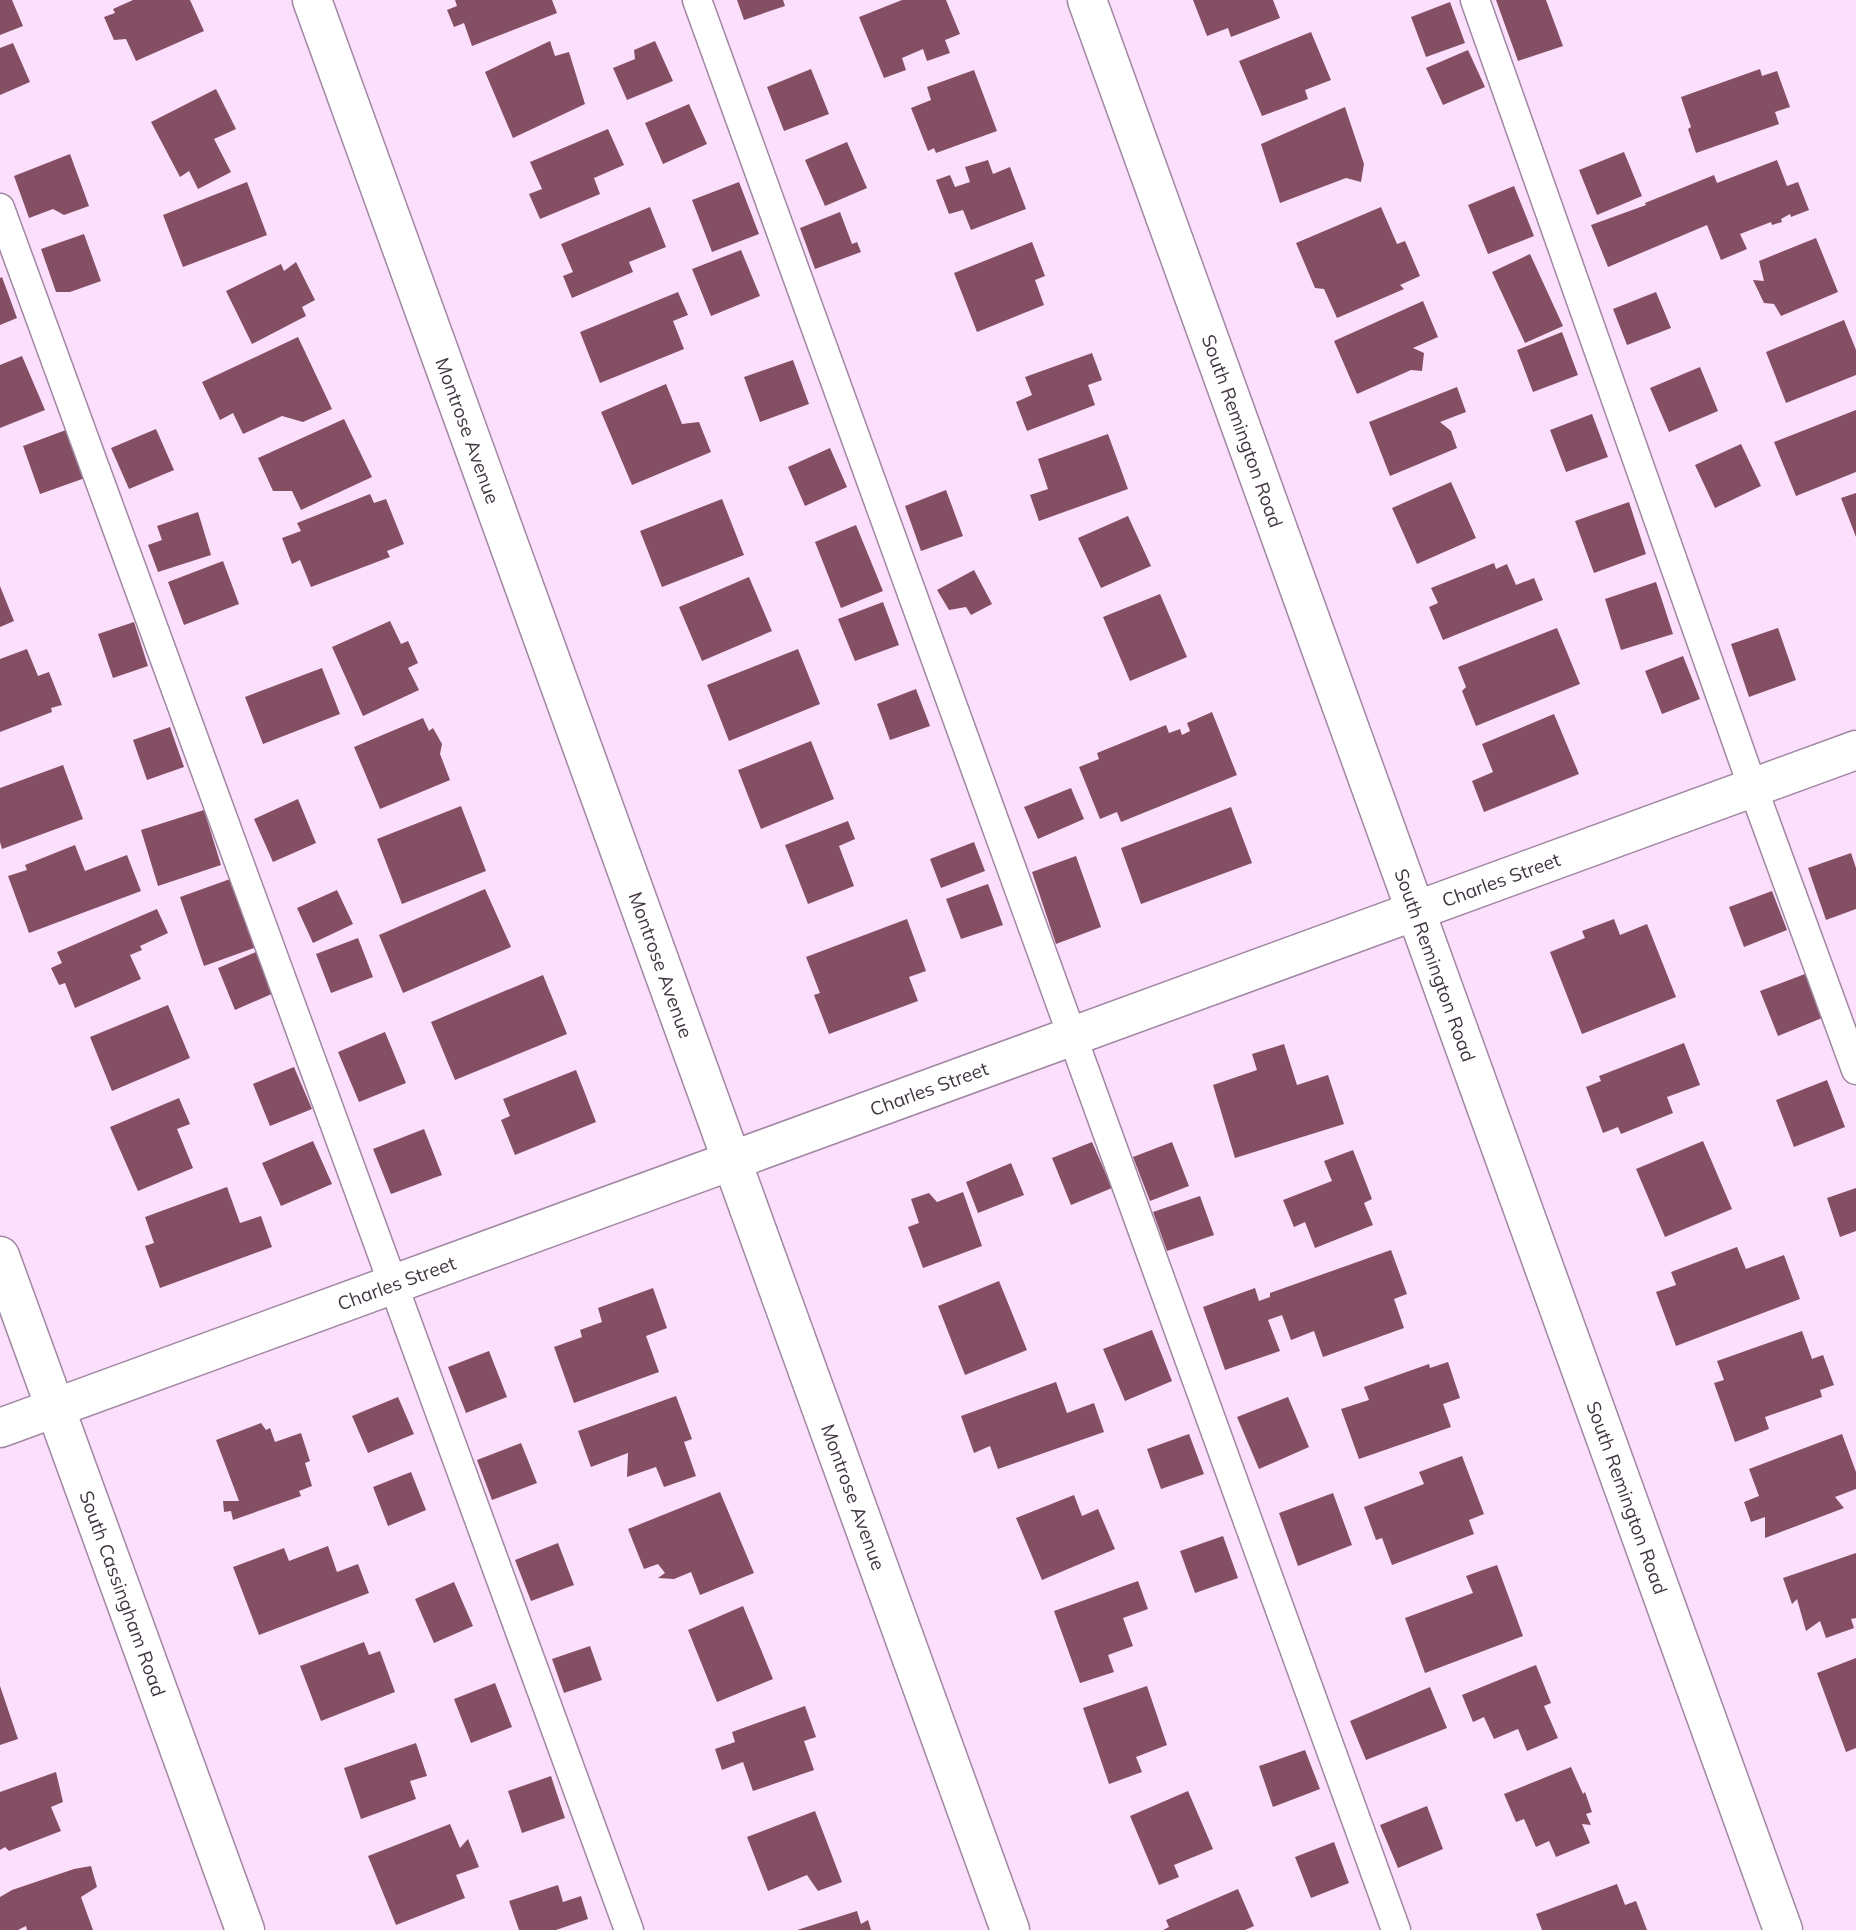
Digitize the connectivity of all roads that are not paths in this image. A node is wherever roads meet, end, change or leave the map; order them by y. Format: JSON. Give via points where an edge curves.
{"nodes":[{"id":1,"x":312,"y":0,"type":"edge"},
{"id":2,"x":697,"y":0,"type":"edge"},
{"id":3,"x":1087,"y":0,"type":"edge"},
{"id":4,"x":1475,"y":0,"type":"edge"},
{"id":5,"x":0,"y":208,"type":"edge"},
{"id":6,"x":1856,"y":750,"type":"edge"},
{"id":7,"x":1753,"y":788,"type":"junction"},
{"id":8,"x":1416,"y":911,"type":"junction"},
{"id":9,"x":1072,"y":1036,"type":"junction"},
{"id":10,"x":1856,"y":1070,"type":"edge"},
{"id":11,"x":732,"y":1160,"type":"junction"},
{"id":12,"x":0,"y":1256,"type":"edge"},
{"id":13,"x":393,"y":1284,"type":"junction"},
{"id":14,"x":56,"y":1407,"type":"junction"},
{"id":15,"x":0,"y":1428,"type":"edge"},
{"id":16,"x":245,"y":1930,"type":"edge"},
{"id":17,"x":629,"y":1930,"type":"edge"},
{"id":18,"x":1010,"y":1930,"type":"edge"},
{"id":19,"x":1396,"y":1930,"type":"edge"},
{"id":20,"x":1783,"y":1930,"type":"edge"}],
"edges":[{"from":1,"to":11,"type":"street","name":"Montrose Avenue"},
{"from":2,"to":9,"type":"lane"},
{"from":3,"to":8,"type":"street","name":"South Remington Road"},
{"from":4,"to":7,"type":"lane"},
{"from":5,"to":13,"type":"lane"},
{"from":6,"to":7,"type":"street","name":"Charles Street"},
{"from":7,"to":8,"type":"street","name":"Charles Street"},
{"from":7,"to":10,"type":"lane"},
{"from":8,"to":9,"type":"street","name":"Charles Street"},
{"from":8,"to":20,"type":"street","name":"South Remington Road"},
{"from":9,"to":11,"type":"street","name":"Charles Street"},
{"from":9,"to":19,"type":"lane"},
{"from":11,"to":13,"type":"street","name":"Charles Street"},
{"from":11,"to":18,"type":"street","name":"Montrose Avenue"},
{"from":12,"to":14,"type":"street","name":"South Cassingham Road"},
{"from":13,"to":14,"type":"street","name":"Charles Street"},
{"from":13,"to":17,"type":"lane"},
{"from":14,"to":15,"type":"street","name":"Charles Street"},
{"from":14,"to":16,"type":"street","name":"South Cassingham Road"}]}
